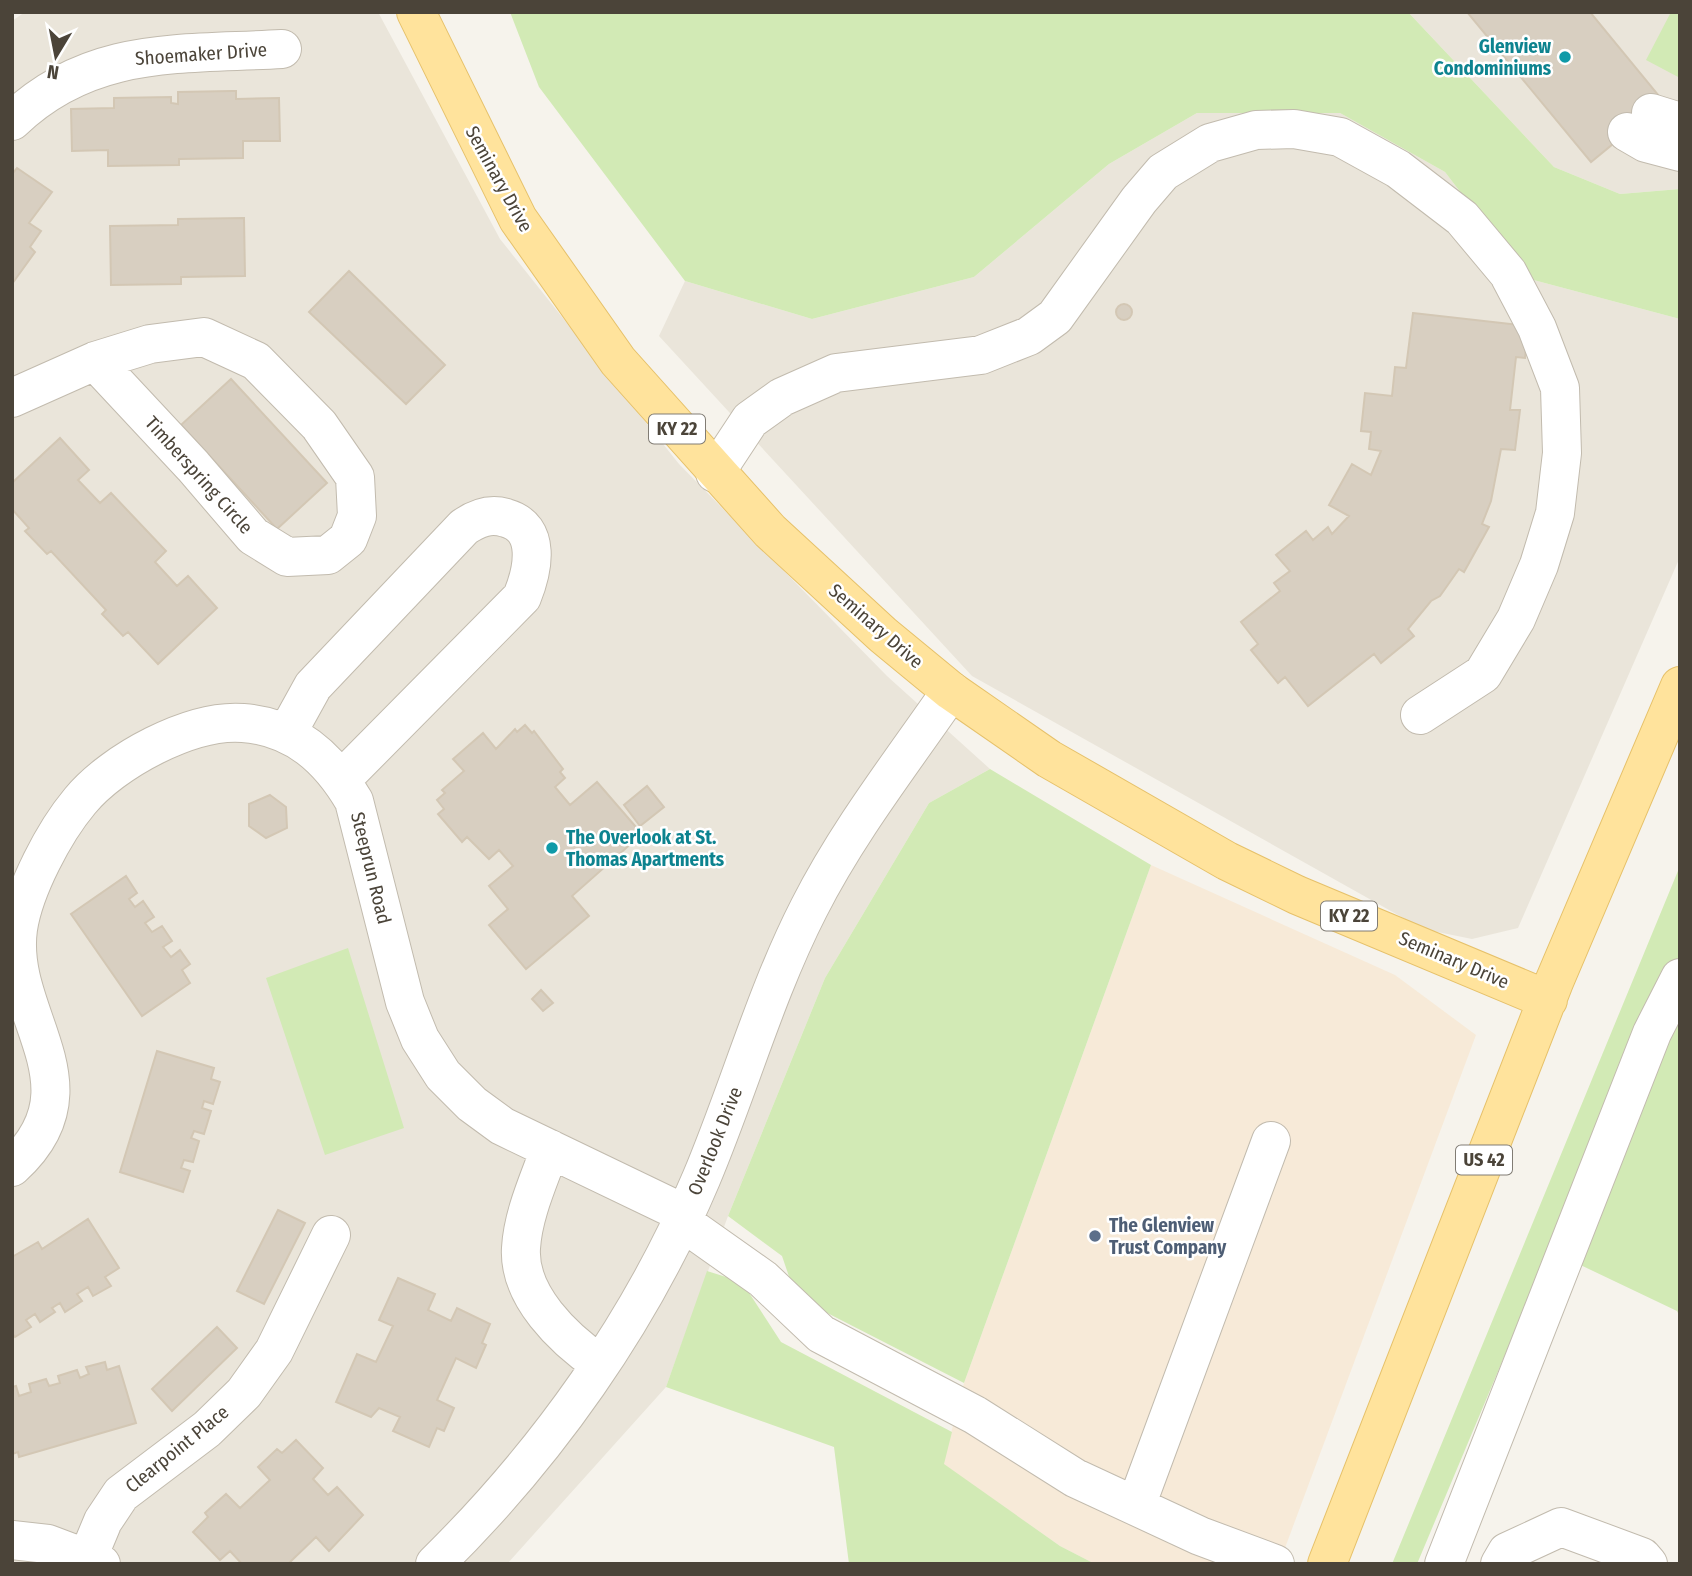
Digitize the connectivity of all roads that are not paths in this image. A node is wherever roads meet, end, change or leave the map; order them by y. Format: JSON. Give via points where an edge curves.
{"nodes":[{"id":1,"x":416,"y":12,"type":"edge"},
{"id":2,"x":282,"y":49,"type":"dead end"},
{"id":3,"x":12,"y":121,"type":"edge"},
{"id":4,"x":1653,"y":122,"type":"edge"},
{"id":5,"x":1680,"y":152,"type":"edge"},
{"id":6,"x":95,"y":361,"type":"junction"},
{"id":7,"x":12,"y":398,"type":"edge"},
{"id":8,"x":715,"y":473,"type":"junction"},
{"id":9,"x":1680,"y":686,"type":"edge"},
{"id":10,"x":951,"y":691,"type":"junction"},
{"id":11,"x":1420,"y":715,"type":"dead end"},
{"id":12,"x":288,"y":733,"type":"junction"},
{"id":13,"x":341,"y":780,"type":"junction"},
{"id":14,"x":1680,"y":978,"type":"edge"},
{"id":15,"x":1548,"y":1000,"type":"junction"},
{"id":16,"x":1271,"y":1141,"type":"dead end"},
{"id":17,"x":550,"y":1149,"type":"junction"},
{"id":18,"x":12,"y":1167,"type":"edge"},
{"id":19,"x":683,"y":1218,"type":"junction"},
{"id":20,"x":331,"y":1235,"type":"dead end"},
{"id":21,"x":600,"y":1364,"type":"junction"},
{"id":22,"x":1136,"y":1506,"type":"junction"},
{"id":23,"x":12,"y":1540,"type":"edge"},
{"id":24,"x":95,"y":1560,"type":"edge"},
{"id":25,"x":440,"y":1562,"type":"edge"},
{"id":26,"x":1275,"y":1564,"type":"edge"},
{"id":27,"x":1327,"y":1564,"type":"edge"},
{"id":28,"x":1444,"y":1564,"type":"edge"},
{"id":29,"x":1500,"y":1564,"type":"edge"},
{"id":30,"x":1648,"y":1564,"type":"edge"}],
"edges":[{"from":1,"to":8,"type":"main road","name":"Seminary Drive","number":"KY 22","via":[[518,219],[618,361]]},
{"from":2,"to":3,"type":"street","name":"Shoemaker Drive","via":[[132,58],[88,70],[50,90]]},
{"from":4,"to":5,"type":"street","via":[[1646,143]]},
{"from":6,"to":6,"type":"street","name":"Timberspring Circle","via":[[150,344],[204,337],[256,361],[319,425],[355,477],[357,516],[348,539],[328,555],[287,557],[253,536]]},
{"from":6,"to":7,"type":"street","name":"Timberspring Circle"},
{"from":8,"to":10,"type":"main road","name":"Seminary Drive","number":"KY 22","via":[[770,531]]},
{"from":8,"to":11,"type":"street","via":[[750,420],[782,397],[836,373],[981,355],[1029,336],[1055,317],[1163,172],[1210,143],[1256,130],[1294,129],[1340,137],[1398,169],[1462,218],[1508,273],[1537,328],[1560,388],[1562,453],[1555,513],[1535,576],[1483,674]]},
{"from":9,"to":15,"type":"main road","number":"US 42"},
{"from":10,"to":15,"type":"main road","name":"Seminary Drive","number":"KY 22","via":[[1049,759],[1227,861]]},
{"from":10,"to":19,"type":"street","name":"Overlook Drive","via":[[845,843],[808,909]]},
{"from":12,"to":13,"type":"street","name":"Steeprun Road","via":[[317,752]]},
{"from":12,"to":13,"type":"street","via":[[313,686],[464,527],[478,518],[500,516],[515,520],[528,531],[531,574],[522,597]]},
{"from":12,"to":18,"type":"street","name":"Steeprun Road","via":[[257,724],[197,726],[119,767],[80,800],[33,877],[18,929],[19,973],[52,1087],[47,1115],[33,1144]]},
{"from":13,"to":17,"type":"street","name":"Steeprun Road","via":[[354,802],[405,1002],[420,1039],[443,1075],[471,1104],[502,1126]]},
{"from":14,"to":28,"type":"street","via":[[1652,1033]]},
{"from":15,"to":27,"type":"main road","number":"US 42"},
{"from":16,"to":22,"type":"street"},
{"from":17,"to":19,"type":"street","name":"Steeprun Road"},
{"from":17,"to":21,"type":"street","via":[[525,1223],[521,1264],[534,1296],[559,1329]]},
{"from":19,"to":21,"type":"street","name":"Overlook Drive","via":[[658,1275]]},
{"from":19,"to":22,"type":"street","name":"Steeprun Road","via":[[762,1279],[821,1334],[975,1415],[1074,1478]]},
{"from":20,"to":24,"type":"street","name":"Clearpoint Place","via":[[274,1351],[244,1393],[207,1429],[121,1494],[103,1521]]},
{"from":21,"to":25,"type":"street","name":"Overlook Drive","via":[[544,1442]]},
{"from":22,"to":26,"type":"street","name":"Steeprun Road"},
{"from":23,"to":24,"type":"street","via":[[48,1544]]},
{"from":29,"to":30,"type":"street","via":[[1507,1552],[1561,1527],[1642,1557]]}]}
